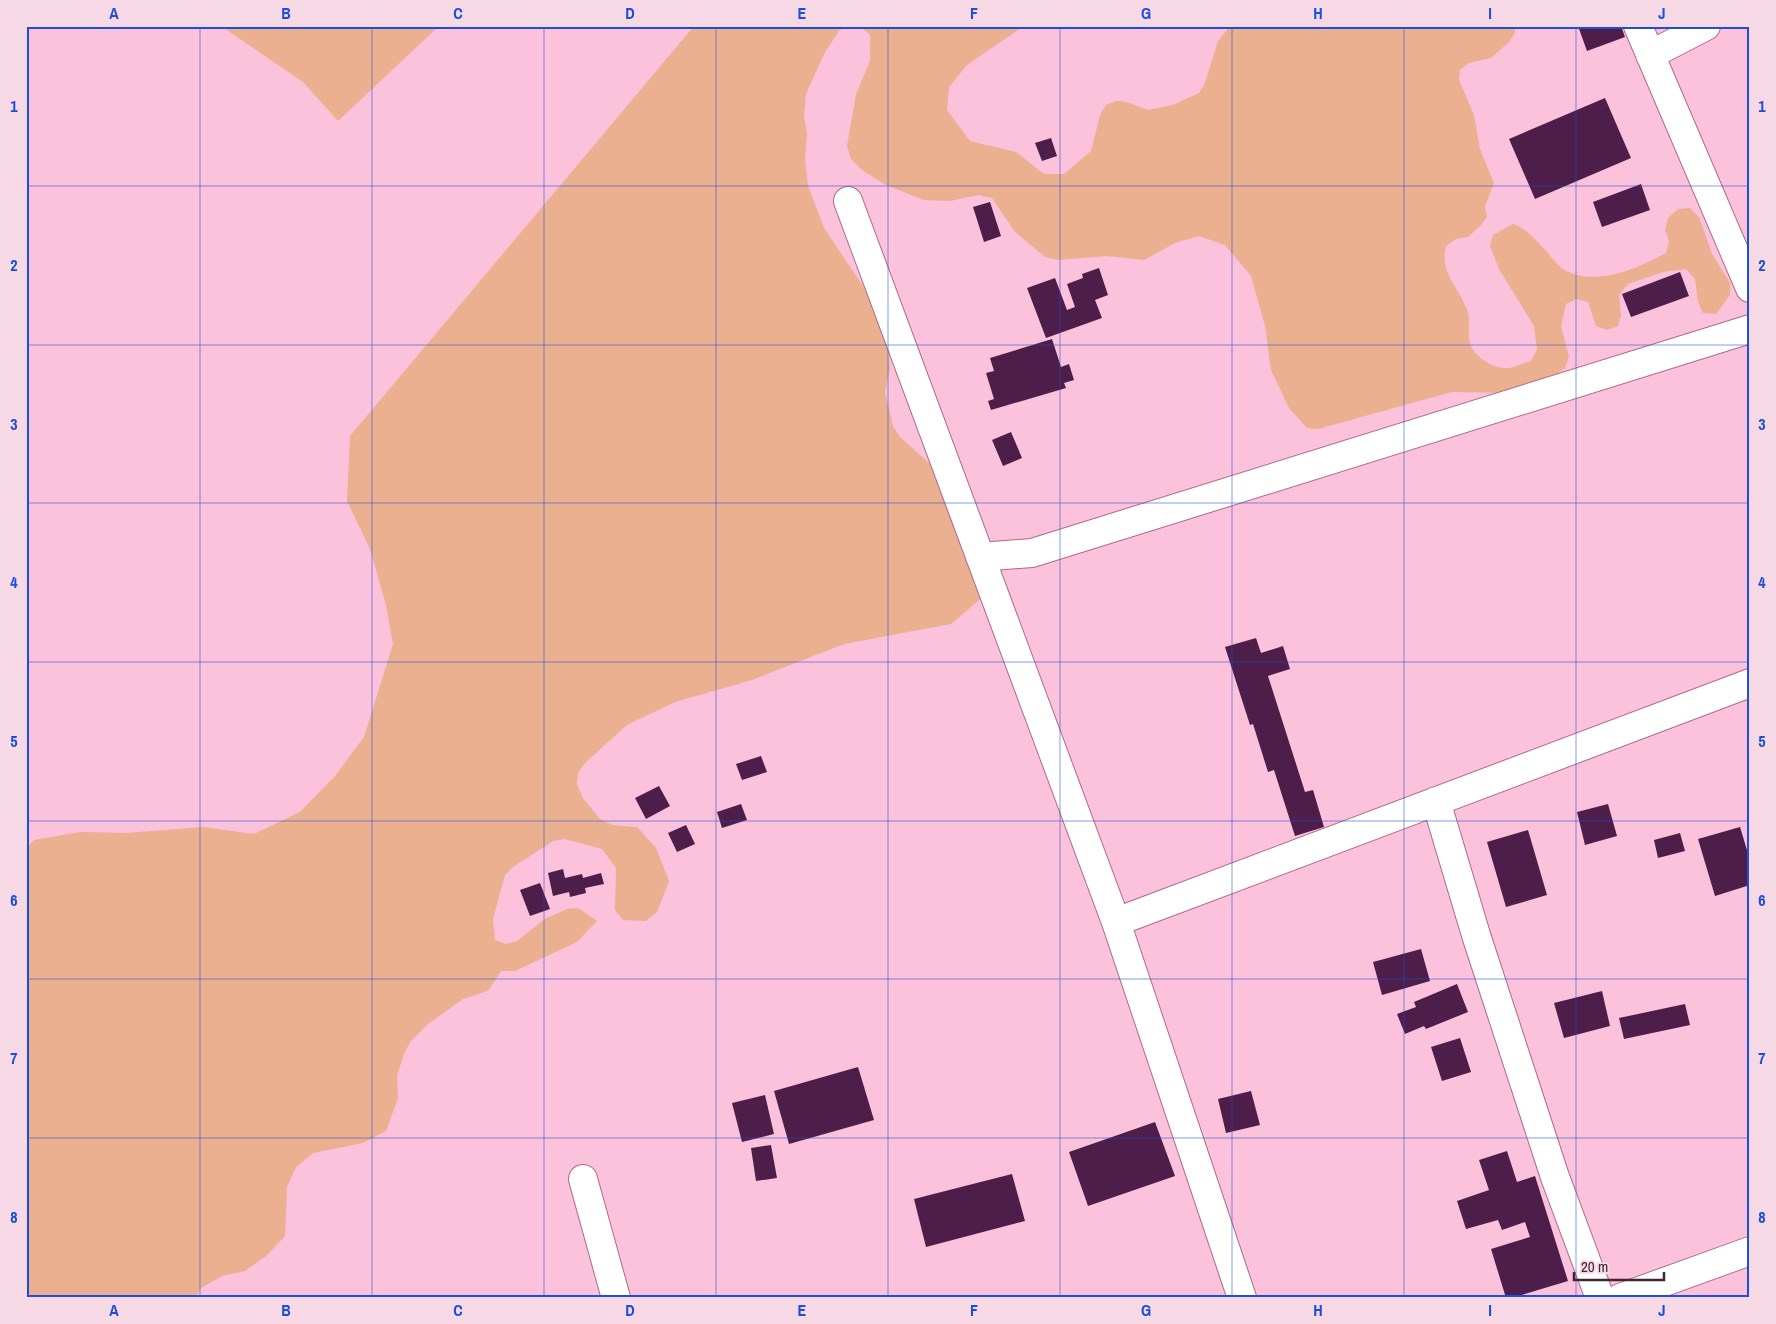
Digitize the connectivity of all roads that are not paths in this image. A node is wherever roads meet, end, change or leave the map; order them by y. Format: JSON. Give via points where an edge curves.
{"nodes":[{"id":1,"x":1638,"y":26,"type":"edge"},
{"id":2,"x":1706,"y":26,"type":"edge"},
{"id":3,"x":1650,"y":55,"type":"junction"},
{"id":4,"x":848,"y":201,"type":"dead end"},
{"id":5,"x":1750,"y":288,"type":"edge"},
{"id":6,"x":1750,"y":329,"type":"edge"},
{"id":7,"x":980,"y":557,"type":"junction"},
{"id":8,"x":1750,"y":683,"type":"edge"},
{"id":9,"x":1436,"y":801,"type":"junction"},
{"id":10,"x":1116,"y":922,"type":"junction"},
{"id":11,"x":583,"y":1179,"type":"dead end"},
{"id":12,"x":1750,"y":1252,"type":"edge"},
{"id":13,"x":616,"y":1298,"type":"edge"},
{"id":14,"x":1242,"y":1298,"type":"edge"},
{"id":15,"x":1600,"y":1298,"type":"edge"},
{"id":16,"x":1620,"y":1298,"type":"edge"}],
"edges":[{"from":1,"to":3,"type":"street"},
{"from":2,"to":3,"type":"street"},
{"from":3,"to":5,"type":"street"},
{"from":4,"to":7,"type":"street"},
{"from":6,"to":7,"type":"street","via":[[1032,553]]},
{"from":7,"to":10,"type":"street"},
{"from":8,"to":9,"type":"street"},
{"from":9,"to":10,"type":"street"},
{"from":9,"to":15,"type":"street","via":[[1555,1177]]},
{"from":10,"to":14,"type":"street"},
{"from":11,"to":13,"type":"street"},
{"from":12,"to":16,"type":"street"}]}
